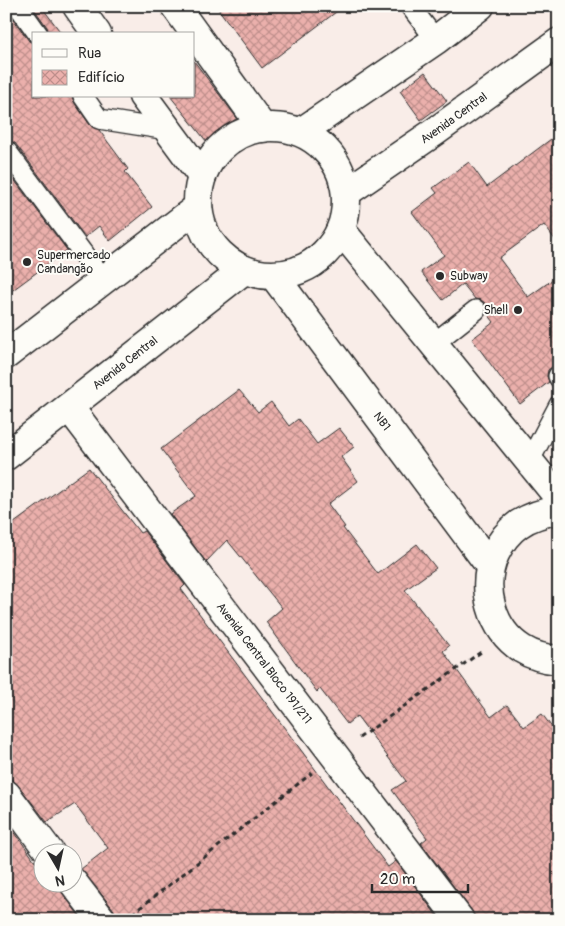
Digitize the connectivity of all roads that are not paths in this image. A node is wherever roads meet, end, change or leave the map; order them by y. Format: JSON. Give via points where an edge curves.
{"nodes":[{"id":1,"x":18,"y":6,"type":"edge"},
{"id":2,"x":77,"y":6,"type":"edge"},
{"id":3,"x":175,"y":6,"type":"edge"},
{"id":4,"x":410,"y":6,"type":"edge"},
{"id":5,"x":480,"y":6,"type":"edge"},
{"id":6,"x":37,"y":32,"type":"edge"},
{"id":7,"x":96,"y":32,"type":"edge"},
{"id":8,"x":194,"y":32,"type":"edge"},
{"id":9,"x":195,"y":34,"type":"edge"},
{"id":10,"x":436,"y":40,"type":"junction"},
{"id":11,"x":559,"y":42,"type":"edge"},
{"id":12,"x":84,"y":98,"type":"edge"},
{"id":13,"x":144,"y":98,"type":"edge"},
{"id":14,"x":263,"y":128,"type":"junction"},
{"id":15,"x":168,"y":130,"type":"junction"},
{"id":16,"x":300,"y":132,"type":"junction"},
{"id":17,"x":6,"y":150,"type":"edge"},
{"id":18,"x":202,"y":176,"type":"junction"},
{"id":19,"x":347,"y":192,"type":"junction"},
{"id":20,"x":198,"y":207,"type":"junction"},
{"id":21,"x":342,"y":230,"type":"junction"},
{"id":22,"x":244,"y":270,"type":"junction"},
{"id":23,"x":274,"y":276,"type":"junction"},
{"id":24,"x":102,"y":280,"type":"junction"},
{"id":25,"x":476,"y":310,"type":"dead end"},
{"id":26,"x":434,"y":344,"type":"junction"},
{"id":27,"x":6,"y":355,"type":"edge"},
{"id":28,"x":559,"y":405,"type":"edge"},
{"id":29,"x":69,"y":407,"type":"junction"},
{"id":30,"x":6,"y":456,"type":"edge"},
{"id":31,"x":529,"y":462,"type":"junction"},
{"id":32,"x":559,"y":498,"type":"edge"},
{"id":33,"x":559,"y":510,"type":"edge"},
{"id":34,"x":490,"y":566,"type":"junction"},
{"id":35,"x":559,"y":660,"type":"edge"},
{"id":36,"x":6,"y":794,"type":"edge"},
{"id":37,"x":44,"y":844,"type":"edge"},
{"id":38,"x":82,"y":894,"type":"edge"},
{"id":39,"x":102,"y":920,"type":"edge"},
{"id":40,"x":460,"y":920,"type":"edge"}],
"edges":[{"from":1,"to":6,"type":"lane"},
{"from":2,"to":7,"type":"street"},
{"from":3,"to":8,"type":"street"},
{"from":4,"to":10,"type":"lane"},
{"from":5,"to":10,"type":"street"},
{"from":9,"to":14,"type":"street"},
{"from":10,"to":16,"type":"street"},
{"from":11,"to":19,"type":"street","name":"Avenida Central"},
{"from":12,"to":15,"type":"lane","via":[[99,119]]},
{"from":13,"to":15,"type":"street"},
{"from":14,"to":16,"type":"street"},
{"from":14,"to":18,"type":"street","via":[[237,136],[223,147]]},
{"from":15,"to":18,"type":"street"},
{"from":16,"to":19,"type":"street","via":[[323,146],[339,167]]},
{"from":17,"to":24,"type":"lane"},
{"from":18,"to":20,"type":"street"},
{"from":19,"to":21,"type":"street"},
{"from":20,"to":22,"type":"street","via":[[204,234],[220,255]]},
{"from":20,"to":24,"type":"street"},
{"from":21,"to":23,"type":"street","via":[[326,254],[302,270]]},
{"from":21,"to":26,"type":"street"},
{"from":22,"to":23,"type":"street"},
{"from":22,"to":29,"type":"street","name":"Avenida Central"},
{"from":23,"to":34,"type":"street","name":"NB1"},
{"from":24,"to":27,"type":"street"},
{"from":25,"to":26,"type":"lane"},
{"from":26,"to":31,"type":"street"},
{"from":28,"to":31,"type":"lane"},
{"from":29,"to":30,"type":"street","name":"Avenida Central"},
{"from":29,"to":40,"type":"street","name":"Avenida Central Bloco 191/211"},
{"from":31,"to":32,"type":"street"},
{"from":33,"to":34,"type":"street","via":[[542,513],[518,524],[500,543]]},
{"from":34,"to":35,"type":"street","via":[[488,590],[493,614],[506,635],[522,649],[543,658]]},
{"from":36,"to":37,"type":"street"},
{"from":38,"to":39,"type":"street"}]}
